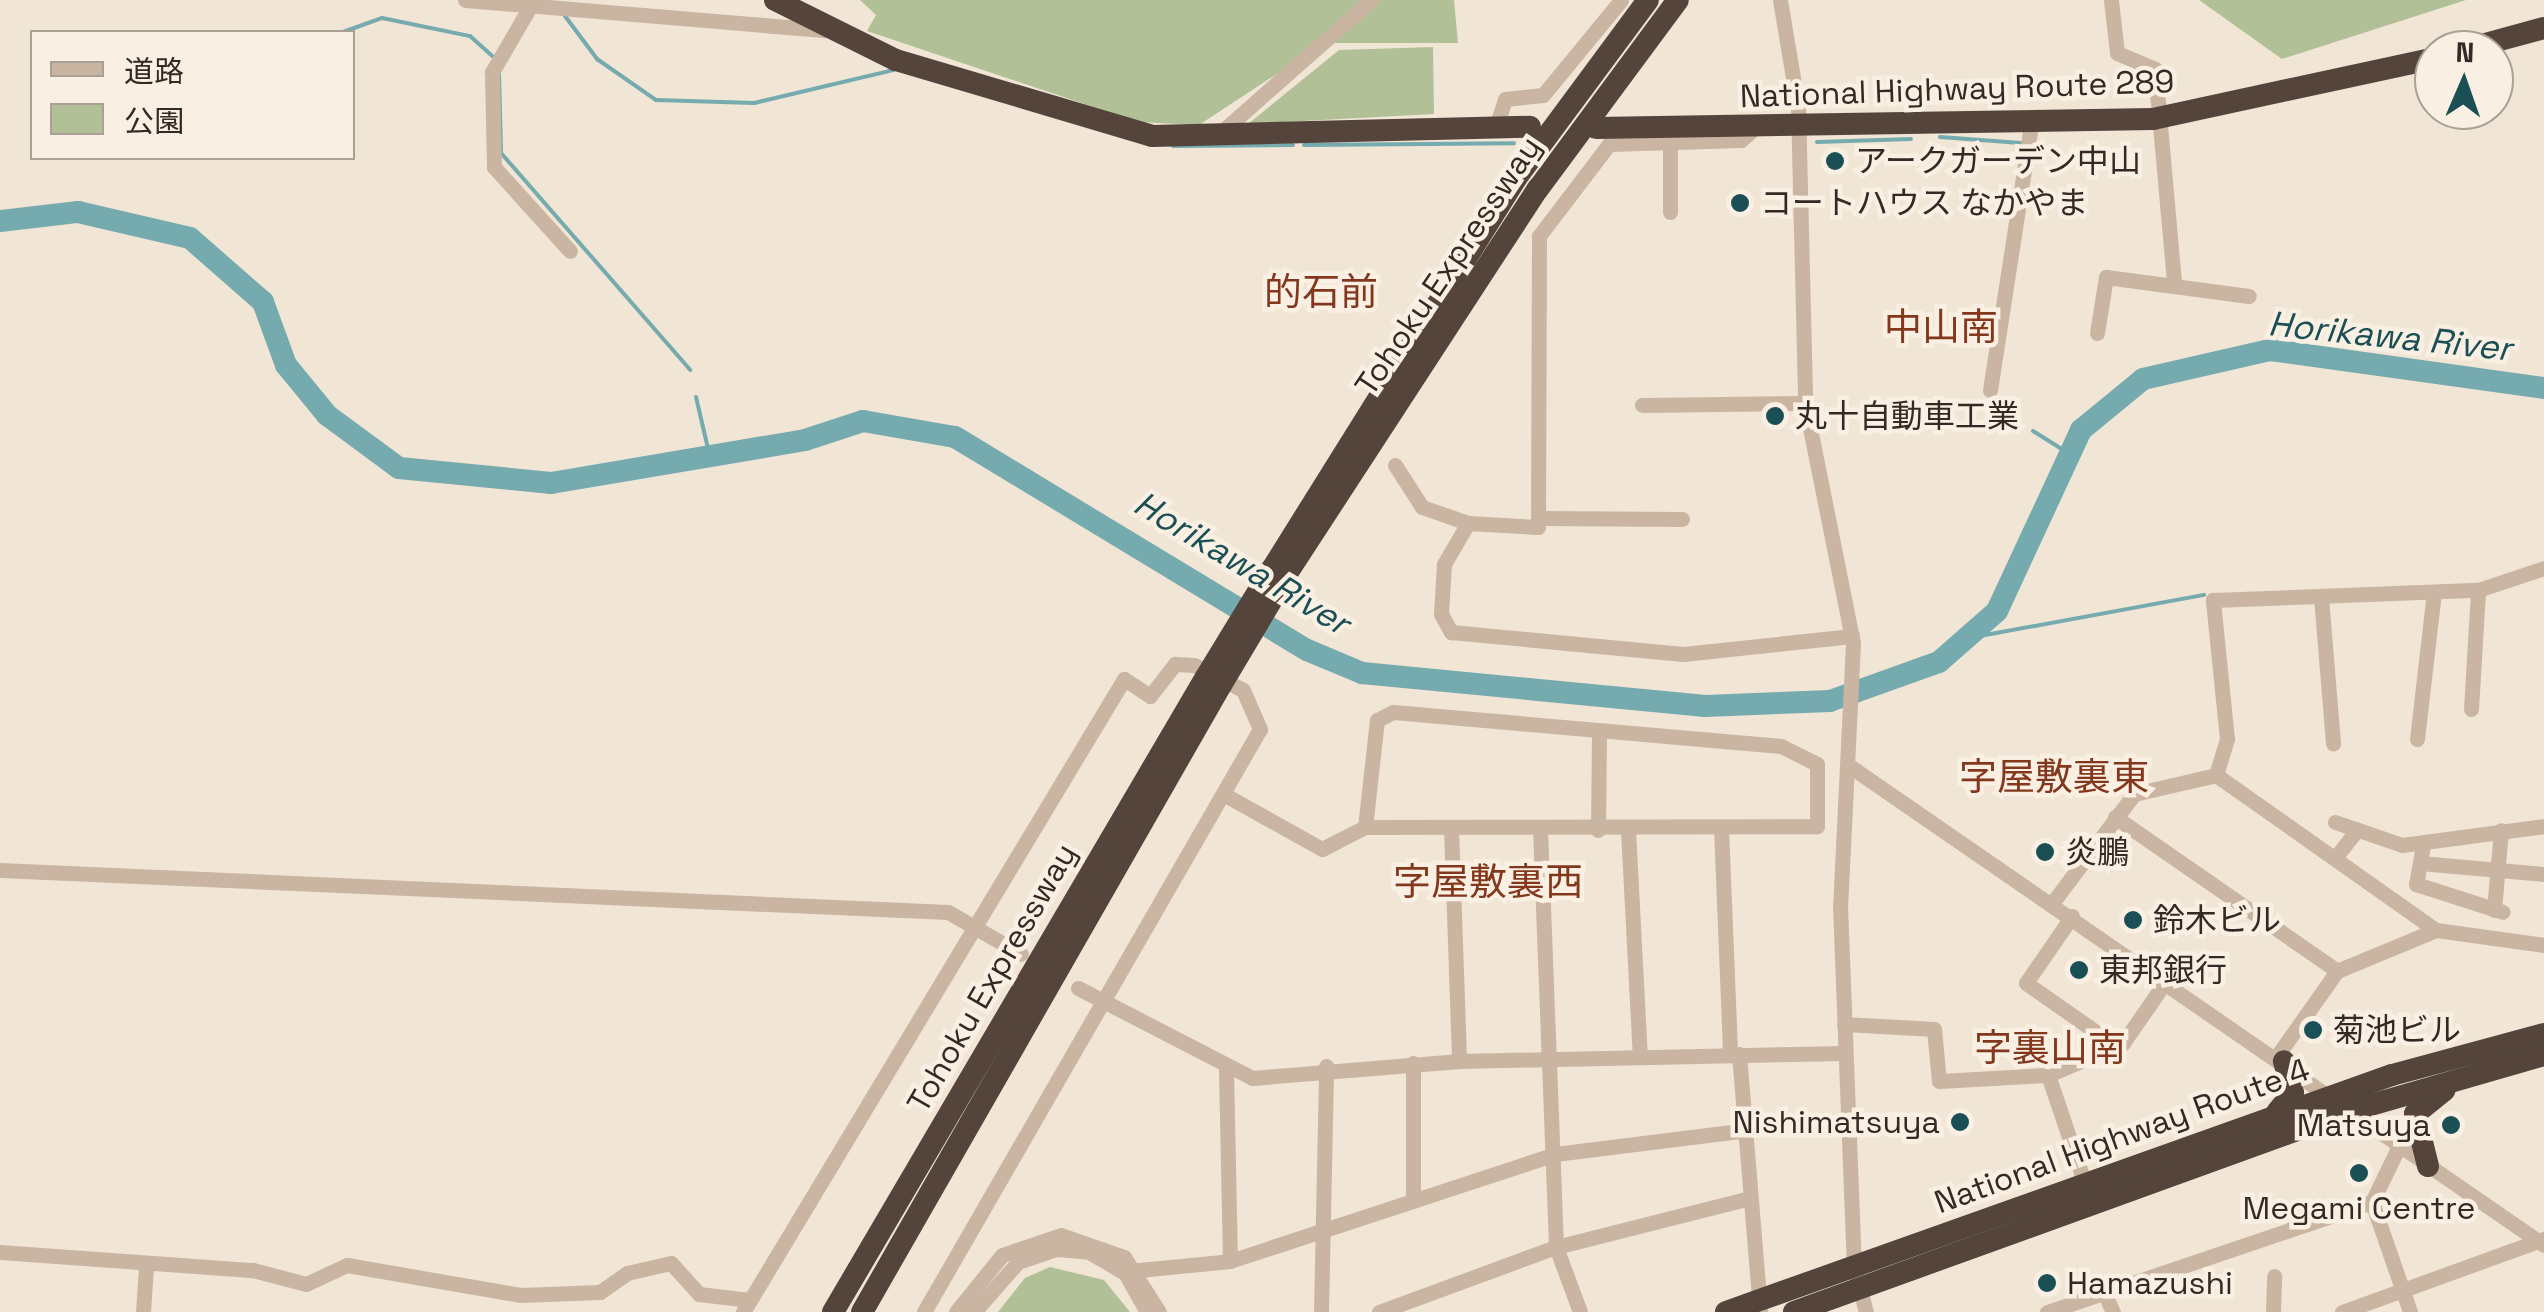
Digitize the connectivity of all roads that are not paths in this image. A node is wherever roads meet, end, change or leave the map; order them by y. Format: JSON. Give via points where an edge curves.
{"nodes":[{"id":1,"x":464,"y":0,"type":"edge"},
{"id":2,"x":776,"y":0,"type":"edge"},
{"id":3,"x":1371,"y":0,"type":"edge"},
{"id":4,"x":1621,"y":0,"type":"edge"},
{"id":5,"x":1648,"y":0,"type":"edge"},
{"id":6,"x":1678,"y":0,"type":"edge"},
{"id":7,"x":1780,"y":0,"type":"edge"},
{"id":8,"x":2112,"y":0,"type":"edge"},
{"id":9,"x":531,"y":5,"type":"junction"},
{"id":10,"x":2544,"y":28,"type":"edge"},
{"id":11,"x":826,"y":30,"type":"junction"},
{"id":12,"x":2514,"y":36,"type":"edge"},
{"id":13,"x":2414,"y":62,"type":"edge"},
{"id":14,"x":2153,"y":120,"type":"junction"},
{"id":15,"x":2031,"y":124,"type":"junction"},
{"id":16,"x":1496,"y":127,"type":"junction"},
{"id":17,"x":1799,"y":127,"type":"junction"},
{"id":18,"x":1530,"y":128,"type":"dead end"},
{"id":19,"x":1596,"y":128,"type":"dead end"},
{"id":20,"x":1755,"y":128,"type":"junction"},
{"id":21,"x":1216,"y":139,"type":"junction"},
{"id":22,"x":1670,"y":142,"type":"junction"},
{"id":23,"x":1670,"y":212,"type":"dead end"},
{"id":24,"x":570,"y":251,"type":"dead end"},
{"id":25,"x":2174,"y":282,"type":"junction"},
{"id":26,"x":2249,"y":296,"type":"dead end"},
{"id":27,"x":2097,"y":334,"type":"dead end"},
{"id":28,"x":1990,"y":390,"type":"dead end"},
{"id":29,"x":1804,"y":402,"type":"junction"},
{"id":30,"x":1642,"y":405,"type":"dead end"},
{"id":31,"x":1395,"y":464,"type":"dead end"},
{"id":32,"x":1538,"y":518,"type":"junction"},
{"id":33,"x":1682,"y":519,"type":"dead end"},
{"id":34,"x":1468,"y":523,"type":"junction"},
{"id":35,"x":2544,"y":568,"type":"edge"},
{"id":36,"x":1278,"y":574,"type":"junction"},
{"id":37,"x":2478,"y":590,"type":"junction"},
{"id":38,"x":2434,"y":592,"type":"junction"},
{"id":39,"x":2321,"y":597,"type":"junction"},
{"id":40,"x":1852,"y":640,"type":"junction"},
{"id":41,"x":1214,"y":682,"type":"junction"},
{"id":42,"x":2471,"y":709,"type":"dead end"},
{"id":43,"x":1599,"y":734,"type":"junction"},
{"id":44,"x":2417,"y":739,"type":"dead end"},
{"id":45,"x":2333,"y":744,"type":"dead end"},
{"id":46,"x":1851,"y":767,"type":"junction"},
{"id":47,"x":2216,"y":776,"type":"junction"},
{"id":48,"x":1225,"y":795,"type":"junction"},
{"id":49,"x":2115,"y":816,"type":"junction"},
{"id":50,"x":2335,"y":822,"type":"dead end"},
{"id":51,"x":1365,"y":826,"type":"junction"},
{"id":52,"x":2544,"y":826,"type":"edge"},
{"id":53,"x":1721,"y":827,"type":"junction"},
{"id":54,"x":1452,"y":828,"type":"junction"},
{"id":55,"x":1540,"y":829,"type":"junction"},
{"id":56,"x":1598,"y":830,"type":"junction"},
{"id":57,"x":1628,"y":830,"type":"junction"},
{"id":58,"x":2357,"y":830,"type":"junction"},
{"id":59,"x":2501,"y":830,"type":"junction"},
{"id":60,"x":2423,"y":845,"type":"junction"},
{"id":61,"x":2335,"y":858,"type":"junction"},
{"id":62,"x":2420,"y":863,"type":"junction"},
{"id":63,"x":0,"y":870,"type":"edge"},
{"id":64,"x":2498,"y":871,"type":"junction"},
{"id":65,"x":2544,"y":874,"type":"edge"},
{"id":66,"x":2054,"y":902,"type":"junction"},
{"id":67,"x":2072,"y":916,"type":"junction"},
{"id":68,"x":975,"y":928,"type":"junction"},
{"id":69,"x":2436,"y":930,"type":"junction"},
{"id":70,"x":2544,"y":945,"type":"edge"},
{"id":71,"x":1021,"y":954,"type":"dead end"},
{"id":72,"x":2337,"y":970,"type":"junction"},
{"id":73,"x":2166,"y":982,"type":"junction"},
{"id":74,"x":1078,"y":988,"type":"dead end"},
{"id":75,"x":1099,"y":998,"type":"junction"},
{"id":76,"x":1844,"y":1024,"type":"junction"},
{"id":77,"x":2544,"y":1034,"type":"edge"},
{"id":78,"x":2116,"y":1046,"type":"junction"},
{"id":79,"x":1844,"y":1053,"type":"junction"},
{"id":80,"x":1734,"y":1054,"type":"junction"},
{"id":81,"x":1640,"y":1056,"type":"junction"},
{"id":82,"x":2538,"y":1057,"type":"edge"},
{"id":83,"x":1549,"y":1059,"type":"junction"},
{"id":84,"x":2280,"y":1059,"type":"junction"},
{"id":85,"x":1459,"y":1061,"type":"junction"},
{"id":86,"x":1413,"y":1062,"type":"junction"},
{"id":87,"x":1326,"y":1066,"type":"junction"},
{"id":88,"x":1226,"y":1070,"type":"junction"},
{"id":89,"x":2048,"y":1075,"type":"junction"},
{"id":90,"x":2330,"y":1096,"type":"junction"},
{"id":91,"x":2350,"y":1111,"type":"junction"},
{"id":92,"x":2270,"y":1117,"type":"junction"},
{"id":93,"x":1740,"y":1130,"type":"junction"},
{"id":94,"x":2400,"y":1146,"type":"junction"},
{"id":95,"x":1555,"y":1154,"type":"junction"},
{"id":96,"x":2428,"y":1166,"type":"junction"},
{"id":97,"x":2085,"y":1184,"type":"junction"},
{"id":98,"x":1746,"y":1199,"type":"junction"},
{"id":99,"x":1413,"y":1201,"type":"junction"},
{"id":100,"x":2372,"y":1202,"type":"junction"},
{"id":101,"x":1324,"y":1230,"type":"junction"},
{"id":102,"x":2542,"y":1242,"type":"edge"},
{"id":103,"x":1556,"y":1247,"type":"junction"},
{"id":104,"x":0,"y":1252,"type":"edge"},
{"id":105,"x":1230,"y":1261,"type":"junction"},
{"id":106,"x":146,"y":1267,"type":"junction"},
{"id":107,"x":1139,"y":1270,"type":"junction"},
{"id":108,"x":2274,"y":1276,"type":"dead end"},
{"id":109,"x":1856,"y":1277,"type":"junction"},
{"id":110,"x":2402,"y":1290,"type":"junction"},
{"id":111,"x":2104,"y":1292,"type":"junction"},
{"id":112,"x":746,"y":1306,"type":"edge"},
{"id":113,"x":1759,"y":1306,"type":"edge"},
{"id":114,"x":143,"y":1312,"type":"edge"},
{"id":115,"x":833,"y":1312,"type":"edge"},
{"id":116,"x":862,"y":1312,"type":"edge"},
{"id":117,"x":924,"y":1312,"type":"edge"},
{"id":118,"x":956,"y":1312,"type":"edge"},
{"id":119,"x":974,"y":1312,"type":"edge"},
{"id":120,"x":1146,"y":1312,"type":"edge"},
{"id":121,"x":1159,"y":1312,"type":"edge"},
{"id":122,"x":1321,"y":1312,"type":"edge"},
{"id":123,"x":1378,"y":1312,"type":"edge"},
{"id":124,"x":1580,"y":1312,"type":"edge"},
{"id":125,"x":1726,"y":1312,"type":"edge"},
{"id":126,"x":1794,"y":1312,"type":"edge"},
{"id":127,"x":1866,"y":1312,"type":"edge"},
{"id":128,"x":2048,"y":1312,"type":"edge"},
{"id":129,"x":2114,"y":1312,"type":"edge"},
{"id":130,"x":2273,"y":1312,"type":"edge"},
{"id":131,"x":2342,"y":1312,"type":"edge"},
{"id":132,"x":2410,"y":1312,"type":"edge"}],
"edges":[{"from":1,"to":9,"type":"street"},
{"from":2,"to":11,"type":"highway"},
{"from":3,"to":21,"type":"street"},
{"from":4,"to":16,"type":"street","via":[[1543,95],[1505,99]]},
{"from":5,"to":36,"type":"highway","name":"Tohoku Expressway","via":[[1517,177]]},
{"from":6,"to":36,"type":"highway","name":"Tohoku Expressway","via":[[1538,189]]},
{"from":7,"to":17,"type":"street"},
{"from":8,"to":14,"type":"street","via":[[2118,54],[2155,69]]},
{"from":9,"to":11,"type":"street"},
{"from":9,"to":24,"type":"street","via":[[492,72],[494,167]]},
{"from":10,"to":12,"type":"highway"},
{"from":11,"to":21,"type":"highway","via":[[1010,101],[1152,136]]},
{"from":13,"to":14,"type":"highway","name":"National Highway Route 289"},
{"from":14,"to":15,"type":"highway","name":"National Highway Route 289"},
{"from":14,"to":25,"type":"street","via":[[2177,241]]},
{"from":15,"to":17,"type":"highway","name":"National Highway Route 289"},
{"from":15,"to":28,"type":"street"},
{"from":16,"to":18,"type":"highway"},
{"from":16,"to":21,"type":"highway"},
{"from":17,"to":20,"type":"highway","name":"National Highway Route 289"},
{"from":17,"to":29,"type":"street"},
{"from":19,"to":20,"type":"highway","name":"National Highway Route 289"},
{"from":20,"to":22,"type":"street","via":[[1741,140]]},
{"from":22,"to":23,"type":"street"},
{"from":22,"to":32,"type":"street","via":[[1599,150],[1539,236]]},
{"from":25,"to":26,"type":"street"},
{"from":25,"to":27,"type":"street","via":[[2106,276]]},
{"from":29,"to":30,"type":"street"},
{"from":29,"to":40,"type":"street"},
{"from":31,"to":34,"type":"street","via":[[1422,507]]},
{"from":32,"to":33,"type":"street"},
{"from":32,"to":34,"type":"street","via":[[1538,527]]},
{"from":34,"to":40,"type":"street","via":[[1444,564],[1441,614],[1451,632],[1682,654]]},
{"from":35,"to":37,"type":"street"},
{"from":36,"to":41,"type":"highway","bridge":true},
{"from":37,"to":38,"type":"street"},
{"from":37,"to":42,"type":"street"},
{"from":38,"to":39,"type":"street"},
{"from":38,"to":44,"type":"street"},
{"from":39,"to":45,"type":"street"},
{"from":39,"to":47,"type":"street","via":[[2213,600],[2226,739]]},
{"from":40,"to":46,"type":"street"},
{"from":41,"to":115,"type":"highway","name":"Tohoku Expressway"},
{"from":41,"to":116,"type":"highway","name":"Tohoku Expressway"},
{"from":43,"to":51,"type":"street","via":[[1381,714]]},
{"from":43,"to":53,"type":"street","via":[[1781,746],[1817,764],[1817,826]]},
{"from":43,"to":56,"type":"street"},
{"from":46,"to":66,"type":"street"},
{"from":46,"to":76,"type":"street","via":[[1840,906]]},
{"from":47,"to":49,"type":"street","via":[[2134,794]]},
{"from":47,"to":61,"type":"street"},
{"from":48,"to":51,"type":"street","via":[[1322,849]]},
{"from":48,"to":68,"type":"street","via":[[1260,729],[1243,690],[1194,664],[1175,664],[1150,696],[1124,679]]},
{"from":48,"to":75,"type":"street"},
{"from":49,"to":66,"type":"street"},
{"from":49,"to":72,"type":"street"},
{"from":50,"to":58,"type":"street"},
{"from":51,"to":54,"type":"street"},
{"from":52,"to":59,"type":"street"},
{"from":53,"to":57,"type":"street"},
{"from":53,"to":80,"type":"street"},
{"from":54,"to":55,"type":"street"},
{"from":54,"to":85,"type":"street"},
{"from":55,"to":56,"type":"street"},
{"from":55,"to":83,"type":"street"},
{"from":56,"to":57,"type":"street"},
{"from":57,"to":81,"type":"street"},
{"from":58,"to":60,"type":"street"},
{"from":58,"to":61,"type":"street"},
{"from":59,"to":60,"type":"street"},
{"from":59,"to":64,"type":"street"},
{"from":60,"to":62,"type":"street"},
{"from":61,"to":69,"type":"street"},
{"from":62,"to":64,"type":"street"},
{"from":62,"to":64,"type":"street","via":[[2416,884],[2430,894],[2499,911]]},
{"from":63,"to":68,"type":"street","via":[[948,912]]},
{"from":64,"to":65,"type":"street"},
{"from":66,"to":67,"type":"street"},
{"from":67,"to":73,"type":"street"},
{"from":67,"to":78,"type":"street","via":[[2026,982]]},
{"from":68,"to":71,"type":"street"},
{"from":68,"to":112,"type":"street"},
{"from":69,"to":70,"type":"street"},
{"from":69,"to":72,"type":"street"},
{"from":72,"to":84,"type":"street"},
{"from":73,"to":78,"type":"street"},
{"from":73,"to":84,"type":"street"},
{"from":74,"to":75,"type":"street"},
{"from":75,"to":88,"type":"street"},
{"from":75,"to":117,"type":"street"},
{"from":76,"to":79,"type":"street"},
{"from":76,"to":89,"type":"street","via":[[1934,1029],[1938,1081]]},
{"from":77,"to":90,"type":"highway","name":"National Highway Route 4"},
{"from":78,"to":89,"type":"street"},
{"from":79,"to":80,"type":"street"},
{"from":79,"to":109,"type":"street"},
{"from":80,"to":81,"type":"street"},
{"from":80,"to":93,"type":"street"},
{"from":81,"to":83,"type":"street"},
{"from":82,"to":91,"type":"highway","name":"National Highway Route 4"},
{"from":82,"to":96,"type":"highway","via":[[2426,1100],[2413,1132]]},
{"from":83,"to":85,"type":"street"},
{"from":83,"to":95,"type":"street"},
{"from":84,"to":90,"type":"street"},
{"from":84,"to":92,"type":"highway","via":[[2293,1093]]},
{"from":85,"to":86,"type":"street"},
{"from":86,"to":87,"type":"street"},
{"from":86,"to":99,"type":"street"},
{"from":87,"to":88,"type":"street","via":[[1252,1078]]},
{"from":87,"to":101,"type":"street"},
{"from":88,"to":105,"type":"street"},
{"from":89,"to":97,"type":"street"},
{"from":90,"to":91,"type":"street"},
{"from":90,"to":92,"type":"highway","name":"National Highway Route 4"},
{"from":91,"to":94,"type":"street"},
{"from":91,"to":109,"type":"highway","name":"National Highway Route 4"},
{"from":92,"to":97,"type":"highway","name":"National Highway Route 4"},
{"from":93,"to":95,"type":"street"},
{"from":93,"to":98,"type":"street"},
{"from":94,"to":96,"type":"street"},
{"from":94,"to":100,"type":"street"},
{"from":95,"to":99,"type":"street"},
{"from":95,"to":103,"type":"street"},
{"from":96,"to":102,"type":"street"},
{"from":97,"to":109,"type":"highway","name":"National Highway Route 4"},
{"from":98,"to":103,"type":"street"},
{"from":98,"to":113,"type":"street"},
{"from":99,"to":101,"type":"street"},
{"from":100,"to":110,"type":"street"},
{"from":100,"to":111,"type":"street"},
{"from":101,"to":105,"type":"street"},
{"from":101,"to":122,"type":"street"},
{"from":102,"to":110,"type":"street"},
{"from":103,"to":123,"type":"street"},
{"from":103,"to":124,"type":"street"},
{"from":104,"to":106,"type":"street"},
{"from":105,"to":107,"type":"street"},
{"from":106,"to":112,"type":"street","via":[[253,1270],[306,1284],[347,1265],[520,1295],[600,1292],[628,1273],[672,1262],[698,1294]]},
{"from":106,"to":114,"type":"street"},
{"from":107,"to":118,"type":"street","via":[[1087,1238],[1041,1237],[986,1268]]},
{"from":107,"to":121,"type":"street"},
{"from":108,"to":130,"type":"street"},
{"from":109,"to":113,"type":"highway","name":"National Highway Route 4"},
{"from":109,"to":126,"type":"highway","name":"National Highway Route 4"},
{"from":109,"to":127,"type":"street"},
{"from":110,"to":131,"type":"street"},
{"from":110,"to":132,"type":"street"},
{"from":111,"to":128,"type":"street"},
{"from":111,"to":129,"type":"street"},
{"from":113,"to":125,"type":"highway","name":"National Highway Route 4"},
{"from":119,"to":120,"type":"street","via":[[1018,1262],[1071,1249],[1125,1273]]}]}
